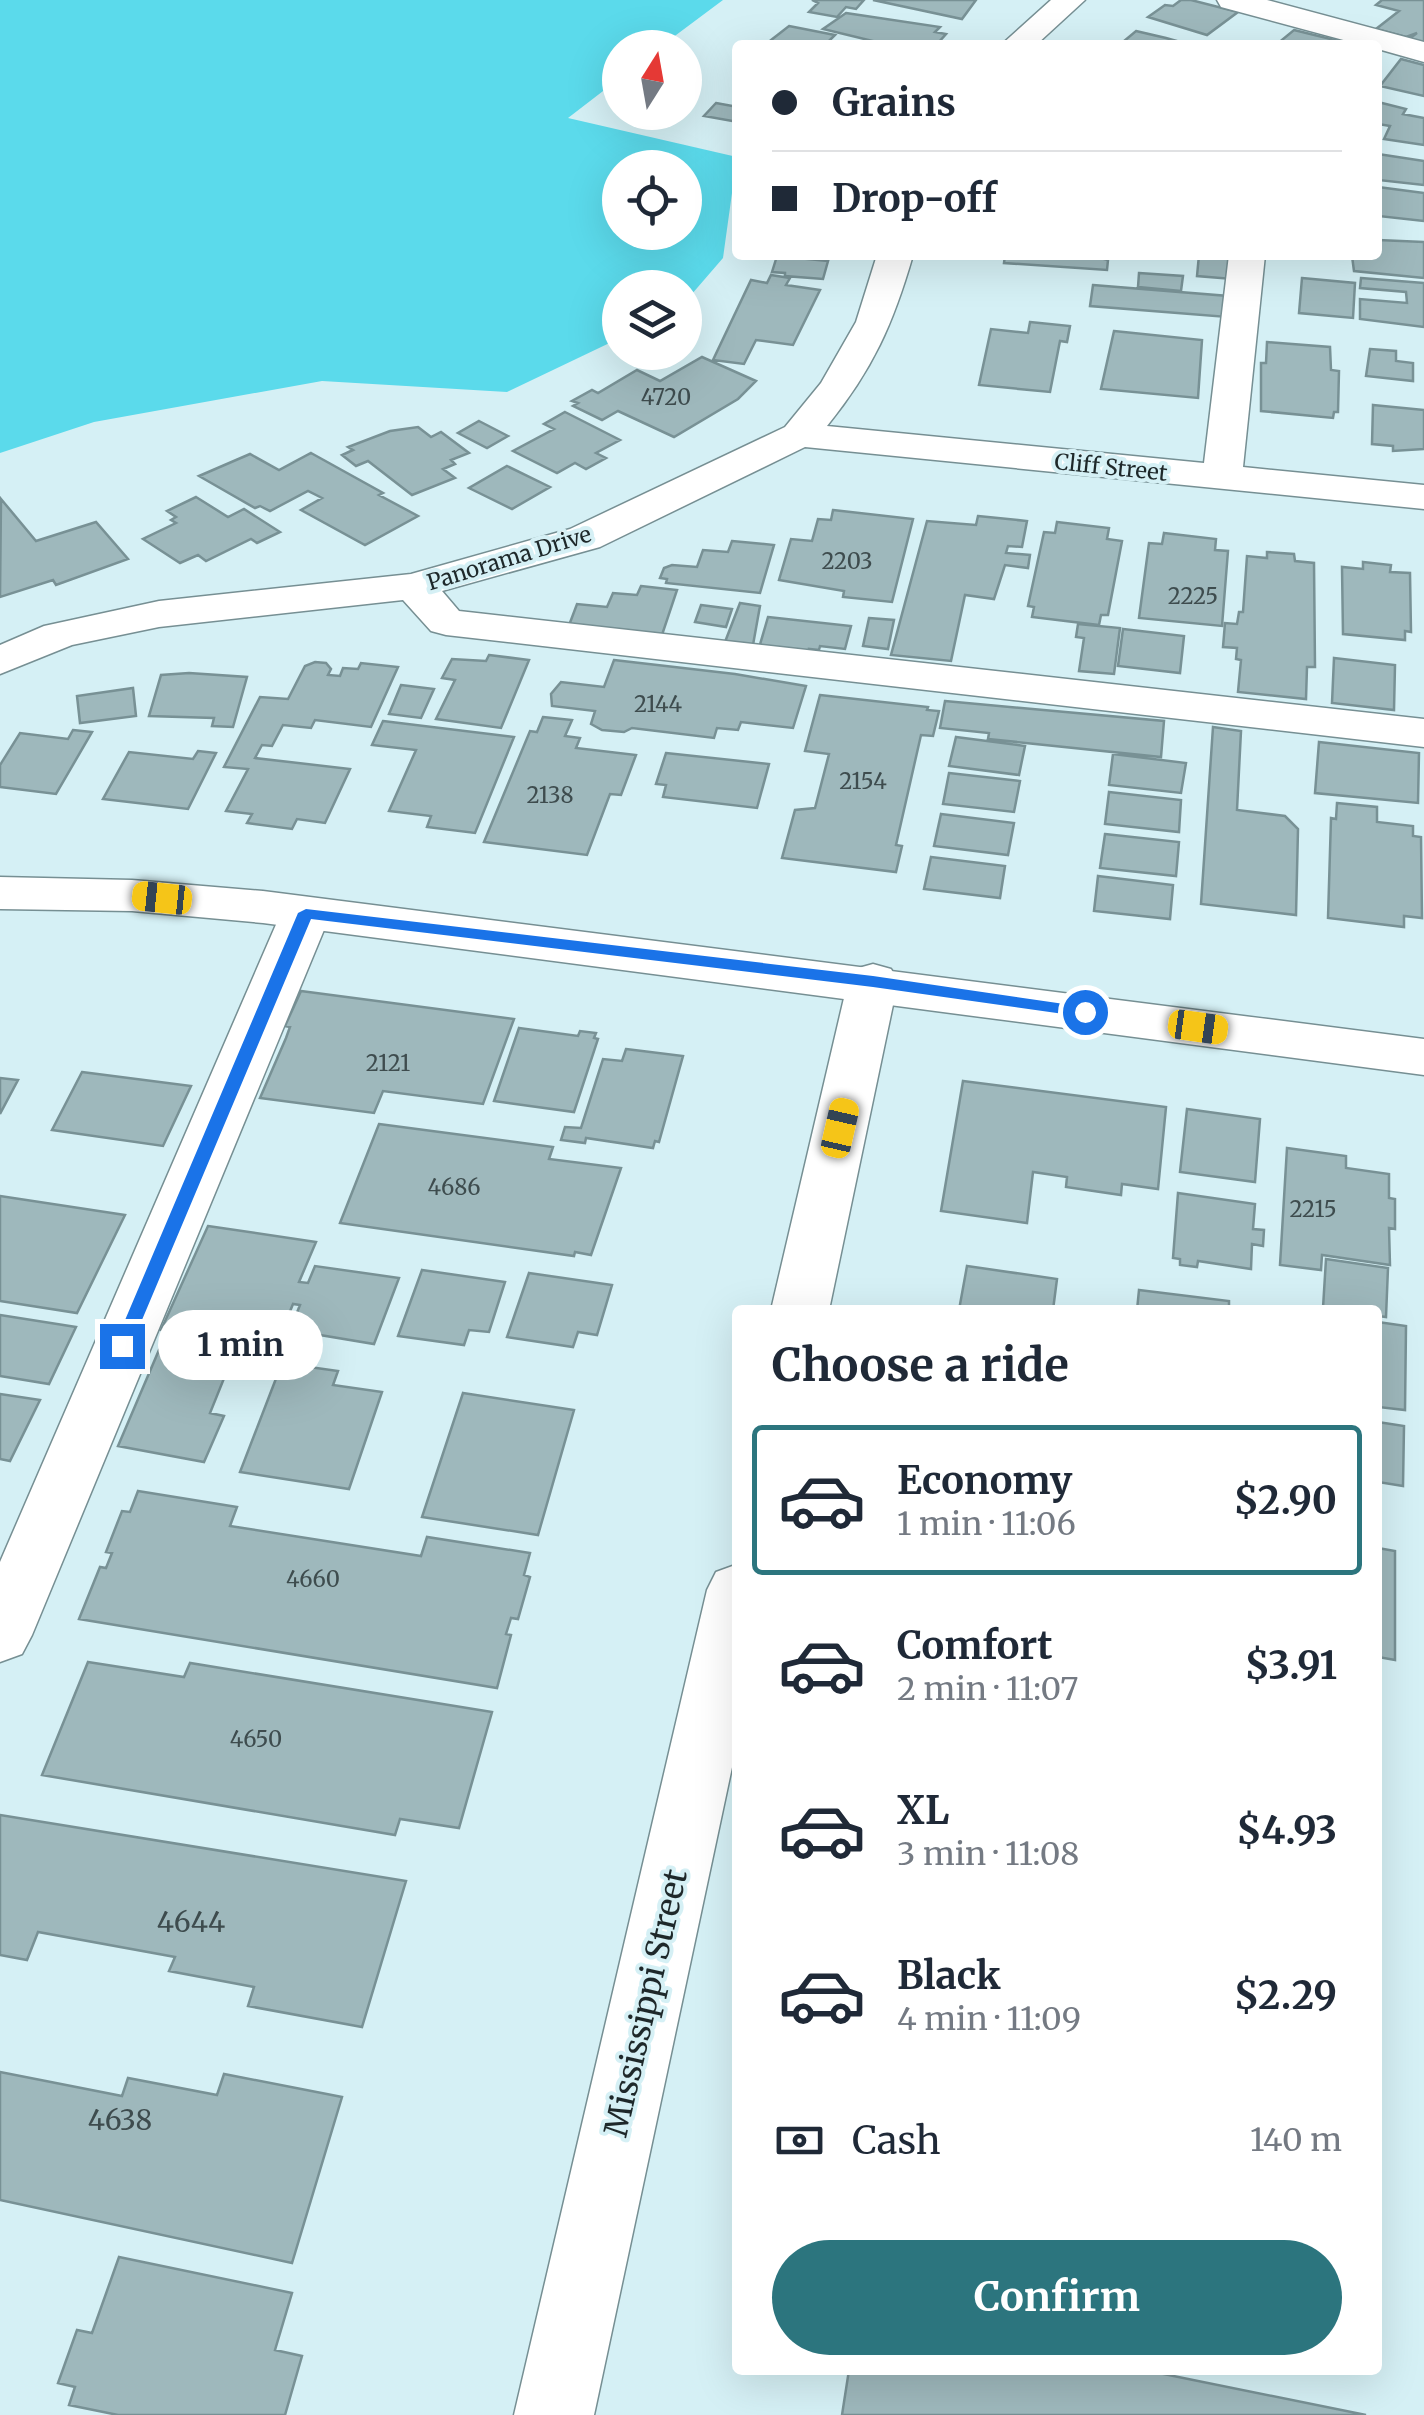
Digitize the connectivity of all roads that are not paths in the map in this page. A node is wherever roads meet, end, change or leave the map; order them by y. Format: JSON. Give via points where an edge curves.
{"nodes":[{"id":1,"x":1070,"y":0,"type":"edge"},
{"id":2,"x":1232,"y":0,"type":"edge"},
{"id":3,"x":1350,"y":39,"type":"edge"},
{"id":4,"x":1023,"y":40,"type":"edge"},
{"id":5,"x":1382,"y":45,"type":"edge"},
{"id":6,"x":1424,"y":52,"type":"edge"},
{"id":7,"x":894,"y":260,"type":"edge"},
{"id":8,"x":1246,"y":260,"type":"edge"},
{"id":9,"x":798,"y":435,"type":"junction"},
{"id":10,"x":1222,"y":478,"type":"junction"},
{"id":11,"x":1424,"y":496,"type":"edge"},
{"id":12,"x":414,"y":586,"type":"junction"},
{"id":13,"x":0,"y":661,"type":"edge"},
{"id":14,"x":1424,"y":733,"type":"edge"},
{"id":15,"x":0,"y":893,"type":"edge"},
{"id":16,"x":306,"y":913,"type":"junction"},
{"id":17,"x":873,"y":982,"type":"junction"},
{"id":18,"x":1424,"y":1056,"type":"edge"},
{"id":19,"x":801,"y":1305,"type":"edge"},
{"id":20,"x":732,"y":1617,"type":"edge"},
{"id":21,"x":0,"y":1635,"type":"edge"},
{"id":22,"x":554,"y":2415,"type":"edge"}],
"edges":[{"from":1,"to":4,"type":"street"},
{"from":2,"to":3,"type":"street"},
{"from":5,"to":6,"type":"street"},
{"from":7,"to":9,"type":"street","name":"Panorama Drive","via":[[874,322],[838,386]]},
{"from":8,"to":10,"type":"street"},
{"from":9,"to":10,"type":"street","name":"Cliff Street"},
{"from":9,"to":12,"type":"street","name":"Panorama Drive","via":[[585,538]]},
{"from":10,"to":11,"type":"street","name":"Cliff Street"},
{"from":12,"to":13,"type":"street","name":"Panorama Drive","via":[[159,614],[59,635]]},
{"from":12,"to":14,"type":"street","via":[[446,622],[464,625]]},
{"from":15,"to":16,"type":"street","via":[[90,891]]},
{"from":16,"to":17,"type":"street"},
{"from":16,"to":21,"type":"street"},
{"from":17,"to":18,"type":"street"},
{"from":17,"to":19,"type":"street"},
{"from":20,"to":22,"type":"street","name":"Mississippi Street"}]}
